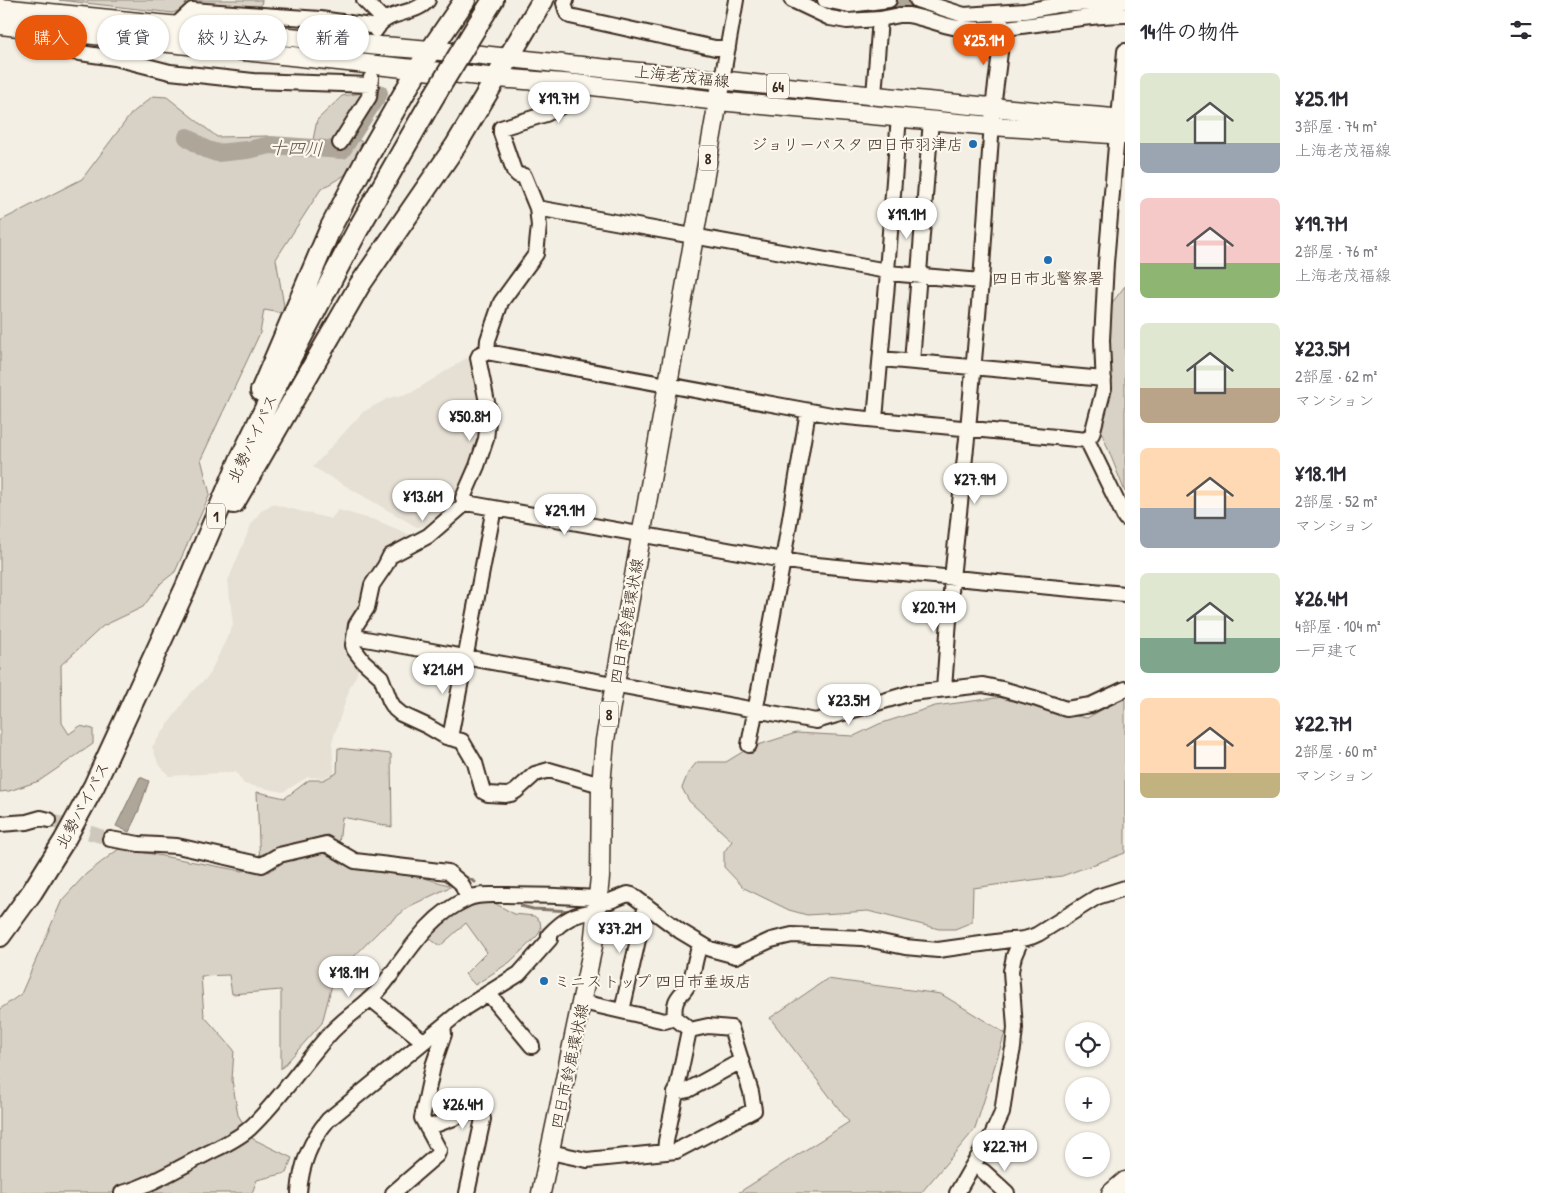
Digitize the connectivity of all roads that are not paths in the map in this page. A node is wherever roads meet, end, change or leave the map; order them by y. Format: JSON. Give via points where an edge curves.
{"nodes":[{"id":1,"x":364,"y":0,"type":"edge"},
{"id":2,"x":428,"y":0,"type":"edge"},
{"id":3,"x":465,"y":0,"type":"edge"},
{"id":4,"x":493,"y":0,"type":"edge"},
{"id":5,"x":543,"y":0,"type":"edge"},
{"id":6,"x":566,"y":0,"type":"edge"},
{"id":7,"x":736,"y":0,"type":"edge"},
{"id":8,"x":792,"y":0,"type":"edge"},
{"id":9,"x":890,"y":0,"type":"edge"},
{"id":10,"x":1123,"y":1,"type":"edge"},
{"id":11,"x":824,"y":5,"type":"edge"},
{"id":12,"x":919,"y":5,"type":"edge"},
{"id":13,"x":0,"y":8,"type":"edge"},
{"id":14,"x":1125,"y":15,"type":"edge"},
{"id":15,"x":880,"y":19,"type":"junction"},
{"id":16,"x":1000,"y":20,"type":"junction"},
{"id":17,"x":380,"y":24,"type":"junction"},
{"id":18,"x":0,"y":25,"type":"edge"},
{"id":19,"x":15,"y":26,"type":"edge"},
{"id":20,"x":175,"y":26,"type":"junction"},
{"id":21,"x":87,"y":34,"type":"edge"},
{"id":22,"x":728,"y":48,"type":"junction"},
{"id":23,"x":432,"y":49,"type":"junction"},
{"id":24,"x":1125,"y":51,"type":"edge"},
{"id":25,"x":87,"y":54,"type":"edge"},
{"id":26,"x":509,"y":58,"type":"junction"},
{"id":27,"x":418,"y":69,"type":"junction"},
{"id":28,"x":498,"y":78,"type":"junction"},
{"id":29,"x":722,"y":80,"type":"junction"},
{"id":30,"x":576,"y":84,"type":"junction"},
{"id":31,"x":874,"y":95,"type":"junction"},
{"id":32,"x":718,"y":101,"type":"junction"},
{"id":33,"x":993,"y":108,"type":"junction"},
{"id":34,"x":899,"y":116,"type":"junction"},
{"id":35,"x":931,"y":120,"type":"junction"},
{"id":36,"x":992,"y":126,"type":"junction"},
{"id":37,"x":1121,"y":127,"type":"edge"},
{"id":38,"x":340,"y":143,"type":"dead end"},
{"id":39,"x":537,"y":208,"type":"junction"},
{"id":40,"x":694,"y":236,"type":"junction"},
{"id":41,"x":888,"y":272,"type":"junction"},
{"id":42,"x":919,"y":275,"type":"junction"},
{"id":43,"x":981,"y":281,"type":"junction"},
{"id":44,"x":487,"y":352,"type":"junction"},
{"id":45,"x":881,"y":359,"type":"junction"},
{"id":46,"x":912,"y":362,"type":"junction"},
{"id":47,"x":974,"y":368,"type":"junction"},
{"id":48,"x":1104,"y":379,"type":"junction"},
{"id":49,"x":669,"y":385,"type":"junction"},
{"id":50,"x":808,"y":411,"type":"junction"},
{"id":51,"x":875,"y":419,"type":"junction"},
{"id":52,"x":968,"y":428,"type":"junction"},
{"id":53,"x":1087,"y":440,"type":"junction"},
{"id":54,"x":466,"y":503,"type":"junction"},
{"id":55,"x":494,"y":508,"type":"junction"},
{"id":56,"x":1125,"y":518,"type":"edge"},
{"id":57,"x":641,"y":535,"type":"junction"},
{"id":58,"x":783,"y":560,"type":"junction"},
{"id":59,"x":952,"y":578,"type":"junction"},
{"id":60,"x":186,"y":587,"type":"junction"},
{"id":61,"x":1125,"y":594,"type":"edge"},
{"id":62,"x":355,"y":638,"type":"junction"},
{"id":63,"x":465,"y":657,"type":"junction"},
{"id":64,"x":614,"y":684,"type":"junction"},
{"id":65,"x":1125,"y":688,"type":"edge"},
{"id":66,"x":944,"y":690,"type":"junction"},
{"id":67,"x":755,"y":710,"type":"junction"},
{"id":68,"x":450,"y":738,"type":"junction"},
{"id":69,"x":749,"y":745,"type":"dead end"},
{"id":70,"x":601,"y":785,"type":"junction"},
{"id":71,"x":49,"y":820,"type":"tunnel mouth"},
{"id":72,"x":0,"y":824,"type":"edge"},
{"id":73,"x":110,"y":839,"type":"tunnel mouth"},
{"id":74,"x":1125,"y":888,"type":"edge"},
{"id":75,"x":468,"y":898,"type":"junction"},
{"id":76,"x":598,"y":904,"type":"junction"},
{"id":77,"x":647,"y":906,"type":"junction"},
{"id":78,"x":0,"y":936,"type":"edge"},
{"id":79,"x":1021,"y":940,"type":"junction"},
{"id":80,"x":699,"y":946,"type":"junction"},
{"id":81,"x":488,"y":993,"type":"junction"},
{"id":82,"x":371,"y":999,"type":"junction"},
{"id":83,"x":582,"y":1002,"type":"junction"},
{"id":84,"x":622,"y":1011,"type":"junction"},
{"id":85,"x":675,"y":1018,"type":"junction"},
{"id":86,"x":442,"y":1026,"type":"junction"},
{"id":87,"x":690,"y":1030,"type":"junction"},
{"id":88,"x":424,"y":1041,"type":"junction"},
{"id":89,"x":532,"y":1046,"type":"dead end"},
{"id":90,"x":742,"y":1061,"type":"junction"},
{"id":91,"x":675,"y":1093,"type":"junction"},
{"id":92,"x":427,"y":1128,"type":"junction"},
{"id":93,"x":550,"y":1152,"type":"junction"},
{"id":94,"x":665,"y":1152,"type":"junction"},
{"id":95,"x":983,"y":1172,"type":"dead end"},
{"id":96,"x":1125,"y":1181,"type":"edge"},
{"id":97,"x":1005,"y":1192,"type":"edge"},
{"id":98,"x":122,"y":1193,"type":"edge"},
{"id":99,"x":300,"y":1193,"type":"edge"},
{"id":100,"x":393,"y":1193,"type":"edge"},
{"id":101,"x":467,"y":1193,"type":"edge"},
{"id":102,"x":541,"y":1193,"type":"edge"},
{"id":103,"x":957,"y":1193,"type":"edge"},
{"id":104,"x":1111,"y":1193,"type":"edge"}],
"edges":[{"from":1,"to":17,"type":"street"},
{"from":2,"to":17,"type":"street","via":[[418,8]]},
{"from":3,"to":23,"type":"highway","number":"1"},
{"from":4,"to":60,"type":"highway","name":"北勢バイパス","number":"1","bridge":true,"via":[[434,96],[281,376],[240,460]]},
{"from":5,"to":26,"type":"highway","number":"1"},
{"from":6,"to":22,"type":"street","via":[[564,3],[570,16],[715,48]]},
{"from":7,"to":22,"type":"street"},
{"from":8,"to":11,"type":"street"},
{"from":9,"to":11,"type":"street","via":[[849,6]]},
{"from":10,"to":16,"type":"street","via":[[1025,10]]},
{"from":11,"to":15,"type":"street","via":[[830,18],[847,21]]},
{"from":12,"to":16,"type":"street"},
{"from":13,"to":20,"type":"main road","name":"上海老茂福線","number":"64"},
{"from":14,"to":16,"type":"street"},
{"from":15,"to":16,"type":"street","via":[[908,15],[962,28]]},
{"from":15,"to":31,"type":"street"},
{"from":16,"to":33,"type":"street","via":[[1000,52]]},
{"from":17,"to":20,"type":"street","via":[[329,24],[192,10]]},
{"from":18,"to":19,"type":"main road","name":"上海老茂福線","number":"64"},
{"from":20,"to":23,"type":"main road","name":"上海老茂福線","number":"64"},
{"from":21,"to":27,"type":"main road","name":"上海老茂福線","number":"64"},
{"from":22,"to":29,"type":"street"},
{"from":23,"to":26,"type":"main road","name":"上海老茂福線","number":"64"},
{"from":23,"to":27,"type":"highway","number":"1"},
{"from":24,"to":37,"type":"street"},
{"from":25,"to":38,"type":"street","via":[[170,72],[253,81],[322,77],[371,82],[369,97]]},
{"from":26,"to":28,"type":"highway","number":"1"},
{"from":26,"to":29,"type":"main road","name":"上海老茂福線","number":"64"},
{"from":27,"to":28,"type":"main road","name":"上海老茂福線","number":"64"},
{"from":27,"to":60,"type":"highway","number":"1","via":[[331,227],[270,368]]},
{"from":28,"to":30,"type":"main road","name":"上海老茂福線","number":"64"},
{"from":28,"to":60,"type":"highway","number":"1","via":[[359,286]]},
{"from":29,"to":31,"type":"main road","name":"上海老茂福線","number":"64"},
{"from":29,"to":32,"type":"main road","name":"四日市鈴鹿環状線","number":"8"},
{"from":30,"to":32,"type":"main road","name":"上海老茂福線","number":"64"},
{"from":30,"to":39,"type":"street","via":[[572,101],[546,114],[501,128],[514,171],[524,176]]},
{"from":31,"to":33,"type":"main road","name":"上海老茂福線","number":"64"},
{"from":32,"to":34,"type":"main road","name":"上海老茂福線","number":"64"},
{"from":32,"to":40,"type":"main road","name":"四日市鈴鹿環状線","number":"8"},
{"from":33,"to":36,"type":"street"},
{"from":33,"to":37,"type":"main road","name":"上海老茂福線","number":"64"},
{"from":34,"to":35,"type":"main road","name":"上海老茂福線","number":"64"},
{"from":34,"to":41,"type":"street"},
{"from":35,"to":36,"type":"main road","name":"上海老茂福線","number":"64"},
{"from":35,"to":42,"type":"street"},
{"from":36,"to":37,"type":"main road","name":"上海老茂福線","number":"64"},
{"from":36,"to":43,"type":"street"},
{"from":37,"to":48,"type":"street","via":[[1106,272],[1102,340]]},
{"from":39,"to":40,"type":"street"},
{"from":39,"to":44,"type":"street","via":[[536,254],[501,302]]},
{"from":40,"to":41,"type":"street"},
{"from":40,"to":49,"type":"main road","name":"四日市鈴鹿環状線","number":"8"},
{"from":41,"to":42,"type":"street"},
{"from":41,"to":45,"type":"street"},
{"from":42,"to":43,"type":"street"},
{"from":42,"to":46,"type":"street"},
{"from":43,"to":47,"type":"street"},
{"from":44,"to":49,"type":"street"},
{"from":44,"to":54,"type":"street","via":[[478,358],[489,412],[486,439],[463,498]]},
{"from":45,"to":46,"type":"street"},
{"from":45,"to":51,"type":"street"},
{"from":46,"to":47,"type":"street"},
{"from":47,"to":48,"type":"street"},
{"from":47,"to":52,"type":"street"},
{"from":48,"to":53,"type":"street","via":[[1092,434]]},
{"from":49,"to":50,"type":"street"},
{"from":49,"to":57,"type":"main road","name":"四日市鈴鹿環状線","number":"8"},
{"from":50,"to":51,"type":"street"},
{"from":50,"to":58,"type":"street"},
{"from":51,"to":52,"type":"street"},
{"from":52,"to":53,"type":"street"},
{"from":52,"to":59,"type":"street"},
{"from":53,"to":56,"type":"street"},
{"from":54,"to":55,"type":"street"},
{"from":54,"to":62,"type":"street","via":[[428,536],[390,556],[372,585],[367,608],[356,625]]},
{"from":55,"to":57,"type":"street"},
{"from":55,"to":63,"type":"street"},
{"from":57,"to":58,"type":"street"},
{"from":57,"to":64,"type":"main road","name":"四日市鈴鹿環状線","number":"8"},
{"from":58,"to":59,"type":"street"},
{"from":58,"to":67,"type":"street"},
{"from":59,"to":61,"type":"street"},
{"from":59,"to":66,"type":"street"},
{"from":60,"to":78,"type":"highway","name":"北勢バイパス","number":"1","via":[[94,786],[64,842]]},
{"from":62,"to":63,"type":"street"},
{"from":62,"to":68,"type":"street","via":[[354,649],[381,677],[395,709]]},
{"from":63,"to":64,"type":"street"},
{"from":63,"to":68,"type":"street"},
{"from":64,"to":67,"type":"street"},
{"from":64,"to":70,"type":"main road","name":"四日市鈴鹿環状線","number":"8"},
{"from":65,"to":66,"type":"street","via":[[1091,705],[1066,709],[983,685]]},
{"from":66,"to":67,"type":"street","via":[[911,693],[816,721]]},
{"from":67,"to":69,"type":"street"},
{"from":68,"to":70,"type":"street","via":[[462,741],[476,764],[482,788],[488,794],[511,794],[534,774],[550,770]]},
{"from":70,"to":76,"type":"main road","name":"四日市鈴鹿環状線","number":"8"},
{"from":71,"to":72,"type":"street","via":[[42,818]]},
{"from":73,"to":75,"type":"street","via":[[177,846],[262,865],[279,855],[326,844],[355,861],[448,872],[461,883]]},
{"from":74,"to":79,"type":"street","via":[[1097,897],[1031,938]]},
{"from":75,"to":76,"type":"street","via":[[513,895]]},
{"from":75,"to":82,"type":"street","via":[[433,921]]},
{"from":76,"to":77,"type":"street","via":[[628,894]]},
{"from":76,"to":81,"type":"street","via":[[561,923],[519,974]]},
{"from":76,"to":83,"type":"main road","name":"四日市鈴鹿環状線","number":"8"},
{"from":77,"to":80,"type":"street"},
{"from":77,"to":84,"type":"street"},
{"from":79,"to":80,"type":"street","via":[[926,950],[862,938],[792,935],[771,940],[736,956]]},
{"from":79,"to":103,"type":"street","via":[[1011,971],[1015,1028],[1002,1113]]},
{"from":80,"to":85,"type":"street","via":[[691,979],[676,1000]]},
{"from":81,"to":86,"type":"street"},
{"from":81,"to":89,"type":"street"},
{"from":82,"to":88,"type":"street"},
{"from":82,"to":98,"type":"street","via":[[328,1035],[288,1087],[242,1135],[171,1173]]},
{"from":83,"to":84,"type":"street"},
{"from":83,"to":93,"type":"main road","name":"四日市鈴鹿環状線","number":"8"},
{"from":84,"to":85,"type":"street","via":[[665,1021]]},
{"from":85,"to":87,"type":"street"},
{"from":86,"to":88,"type":"street"},
{"from":86,"to":92,"type":"street","via":[[444,1034],[433,1066],[422,1118]]},
{"from":87,"to":90,"type":"street","via":[[708,1026],[731,1028]]},
{"from":87,"to":91,"type":"street"},
{"from":88,"to":99,"type":"street","via":[[320,1129],[308,1152]]},
{"from":90,"to":91,"type":"street","via":[[688,1090]]},
{"from":90,"to":94,"type":"street","via":[[754,1110],[676,1151]]},
{"from":91,"to":94,"type":"street"},
{"from":92,"to":100,"type":"street","via":[[438,1150],[437,1155]]},
{"from":92,"to":101,"type":"street","via":[[481,1107],[483,1118]]},
{"from":93,"to":94,"type":"street","via":[[587,1160]]},
{"from":93,"to":102,"type":"main road","name":"四日市鈴鹿環状線","number":"8"},
{"from":95,"to":97,"type":"street"},
{"from":96,"to":104,"type":"main road"}]}
